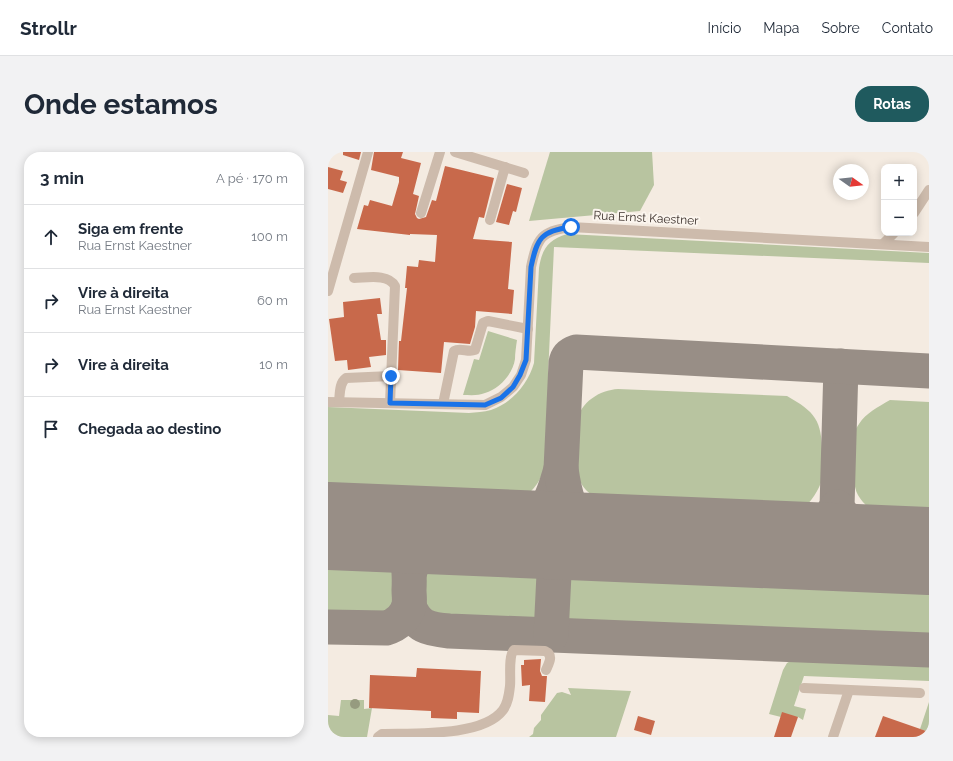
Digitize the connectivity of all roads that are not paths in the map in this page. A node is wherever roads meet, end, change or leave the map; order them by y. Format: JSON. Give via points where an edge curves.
{"nodes":[{"id":1,"x":368,"y":152,"type":"edge"},
{"id":2,"x":440,"y":152,"type":"edge"},
{"id":3,"x":455,"y":152,"type":"edge"},
{"id":4,"x":505,"y":167,"type":"junction"},
{"id":5,"x":524,"y":173,"type":"dead end"},
{"id":6,"x":929,"y":190,"type":"edge"},
{"id":7,"x":917,"y":208,"type":"edge"},
{"id":8,"x":421,"y":213,"type":"dead end"},
{"id":9,"x":490,"y":220,"type":"dead end"},
{"id":10,"x":891,"y":236,"type":"edge"},
{"id":11,"x":883,"y":244,"type":"junction"},
{"id":12,"x":929,"y":246,"type":"edge"},
{"id":13,"x":354,"y":278,"type":"dead end"},
{"id":14,"x":328,"y":291,"type":"edge"},
{"id":15,"x":528,"y":329,"type":"junction"},
{"id":16,"x":391,"y":376,"type":"junction"},
{"id":17,"x":328,"y":402,"type":"edge"},
{"id":18,"x":340,"y":402,"type":"junction"},
{"id":19,"x":390,"y":403,"type":"junction"},
{"id":20,"x":443,"y":404,"type":"junction"},
{"id":21,"x":546,"y":670,"type":"dead end"},
{"id":22,"x":804,"y":688,"type":"dead end"},
{"id":23,"x":849,"y":690,"type":"junction"},
{"id":24,"x":920,"y":693,"type":"dead end"},
{"id":25,"x":380,"y":736,"type":"edge"},
{"id":26,"x":833,"y":737,"type":"edge"}],
"edges":[{"from":1,"to":14,"type":"street"},
{"from":2,"to":8,"type":"street"},
{"from":3,"to":4,"type":"street"},
{"from":4,"to":5,"type":"street"},
{"from":4,"to":9,"type":"street"},
{"from":6,"to":7,"type":"street"},
{"from":10,"to":11,"type":"street"},
{"from":11,"to":12,"type":"street","name":"Rua Ernst Kaestner"},
{"from":11,"to":15,"type":"street","name":"Rua Ernst Kaestner","via":[[571,227],[560,229],[548,232],[534,253]]},
{"from":13,"to":16,"type":"street","via":[[384,278],[395,286]]},
{"from":15,"to":20,"type":"street","name":"Rua Ernst Kaestner","via":[[526,360],[513,387],[501,398],[485,405]]},
{"from":15,"to":20,"type":"street","via":[[488,321],[483,323],[475,350],[454,351]]},
{"from":16,"to":18,"type":"street","via":[[346,378],[341,385]]},
{"from":16,"to":19,"type":"street"},
{"from":17,"to":18,"type":"street","name":"Rua Ernst Kaestner"},
{"from":18,"to":19,"type":"street","name":"Rua Ernst Kaestner"},
{"from":19,"to":20,"type":"street","name":"Rua Ernst Kaestner"},
{"from":21,"to":25,"type":"street","via":[[551,656],[549,653],[514,650],[511,656],[506,705],[490,722],[473,728]]},
{"from":22,"to":23,"type":"street"},
{"from":23,"to":24,"type":"street"},
{"from":23,"to":26,"type":"street"}]}
